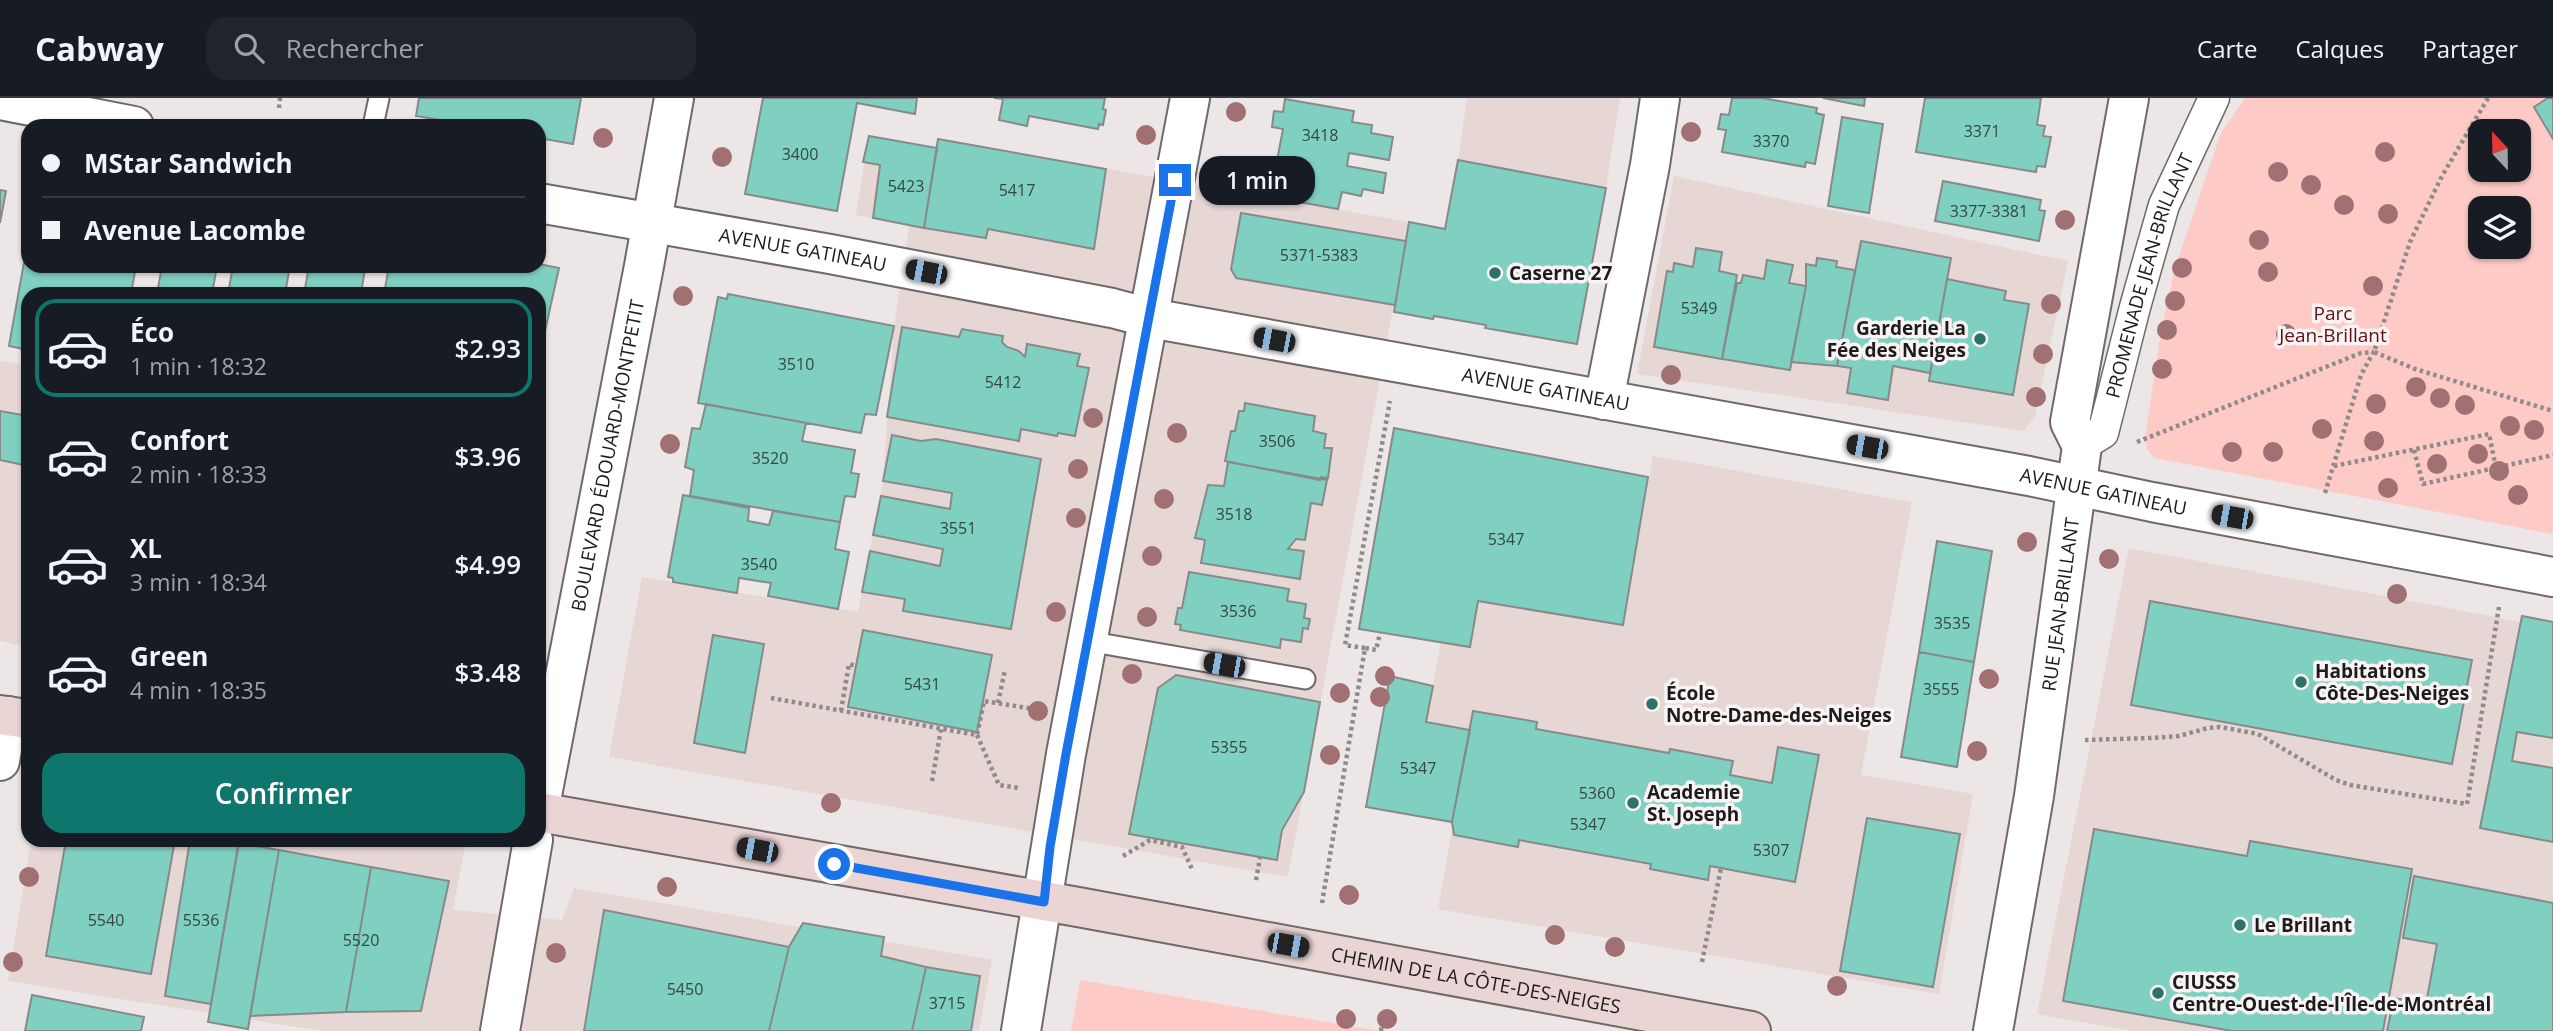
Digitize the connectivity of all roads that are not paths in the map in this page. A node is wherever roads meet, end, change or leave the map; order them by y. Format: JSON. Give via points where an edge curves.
{"nodes":[{"id":1,"x":379,"y":98,"type":"edge"},
{"id":2,"x":674,"y":98,"type":"edge"},
{"id":3,"x":1191,"y":98,"type":"edge"},
{"id":4,"x":1660,"y":98,"type":"edge"},
{"id":5,"x":2129,"y":98,"type":"edge"},
{"id":6,"x":2214,"y":98,"type":"edge"},
{"id":7,"x":0,"y":100,"type":"edge"},
{"id":8,"x":98,"y":119,"type":"edge"},
{"id":9,"x":374,"y":119,"type":"edge"},
{"id":10,"x":546,"y":204,"type":"edge"},
{"id":11,"x":650,"y":224,"type":"junction"},
{"id":12,"x":1150,"y":318,"type":"junction"},
{"id":13,"x":1604,"y":400,"type":"junction"},
{"id":14,"x":2081,"y":446,"type":"junction"},
{"id":15,"x":2076,"y":487,"type":"junction"},
{"id":16,"x":2553,"y":577,"type":"edge"},
{"id":17,"x":1087,"y":642,"type":"junction"},
{"id":18,"x":1305,"y":679,"type":"dead end"},
{"id":19,"x":12,"y":717,"type":"edge"},
{"id":20,"x":0,"y":761,"type":"edge"},
{"id":21,"x":546,"y":775,"type":"edge"},
{"id":22,"x":546,"y":813,"type":"edge"},
{"id":23,"x":532,"y":847,"type":"edge"},
{"id":24,"x":1044,"y":902,"type":"junction"},
{"id":25,"x":500,"y":1031,"type":"edge"},
{"id":26,"x":1021,"y":1031,"type":"edge"},
{"id":27,"x":1751,"y":1031,"type":"edge"},
{"id":28,"x":1993,"y":1031,"type":"edge"}],
"edges":[{"from":1,"to":9,"type":"lane"},
{"from":2,"to":11,"type":"street","name":"BOULEVARD ÉDOUARD-MONTPETIT"},
{"from":3,"to":12,"type":"street"},
{"from":4,"to":13,"type":"street"},
{"from":5,"to":14,"type":"street","name":"RUE JEAN-BRILLANT","via":[[2070,422]]},
{"from":6,"to":14,"type":"street","name":"PROMENADE JEAN-BRILLANT","via":[[2164,205],[2103,433]]},
{"from":7,"to":8,"type":"street"},
{"from":10,"to":11,"type":"street","name":"AVENUE GATINEAU"},
{"from":11,"to":12,"type":"street","name":"AVENUE GATINEAU","via":[[830,254]]},
{"from":11,"to":21,"type":"street","name":"BOULEVARD ÉDOUARD-MONTPETIT"},
{"from":12,"to":13,"type":"street","name":"AVENUE GATINEAU"},
{"from":12,"to":17,"type":"street"},
{"from":13,"to":15,"type":"street","name":"AVENUE GATINEAU"},
{"from":14,"to":15,"type":"street","name":"RUE JEAN-BRILLANT"},
{"from":15,"to":16,"type":"street","name":"AVENUE GATINEAU"},
{"from":15,"to":28,"type":"street","name":"RUE JEAN-BRILLANT","via":[[2034,796]]},
{"from":17,"to":18,"type":"lane"},
{"from":17,"to":24,"type":"street"},
{"from":19,"to":20,"type":"street"},
{"from":22,"to":24,"type":"main road","name":"CHEMIN DE LA CÔTE-DES-NEIGES"},
{"from":23,"to":25,"type":"street"},
{"from":24,"to":26,"type":"street"},
{"from":24,"to":27,"type":"main road","name":"CHEMIN DE LA CÔTE-DES-NEIGES"}]}
